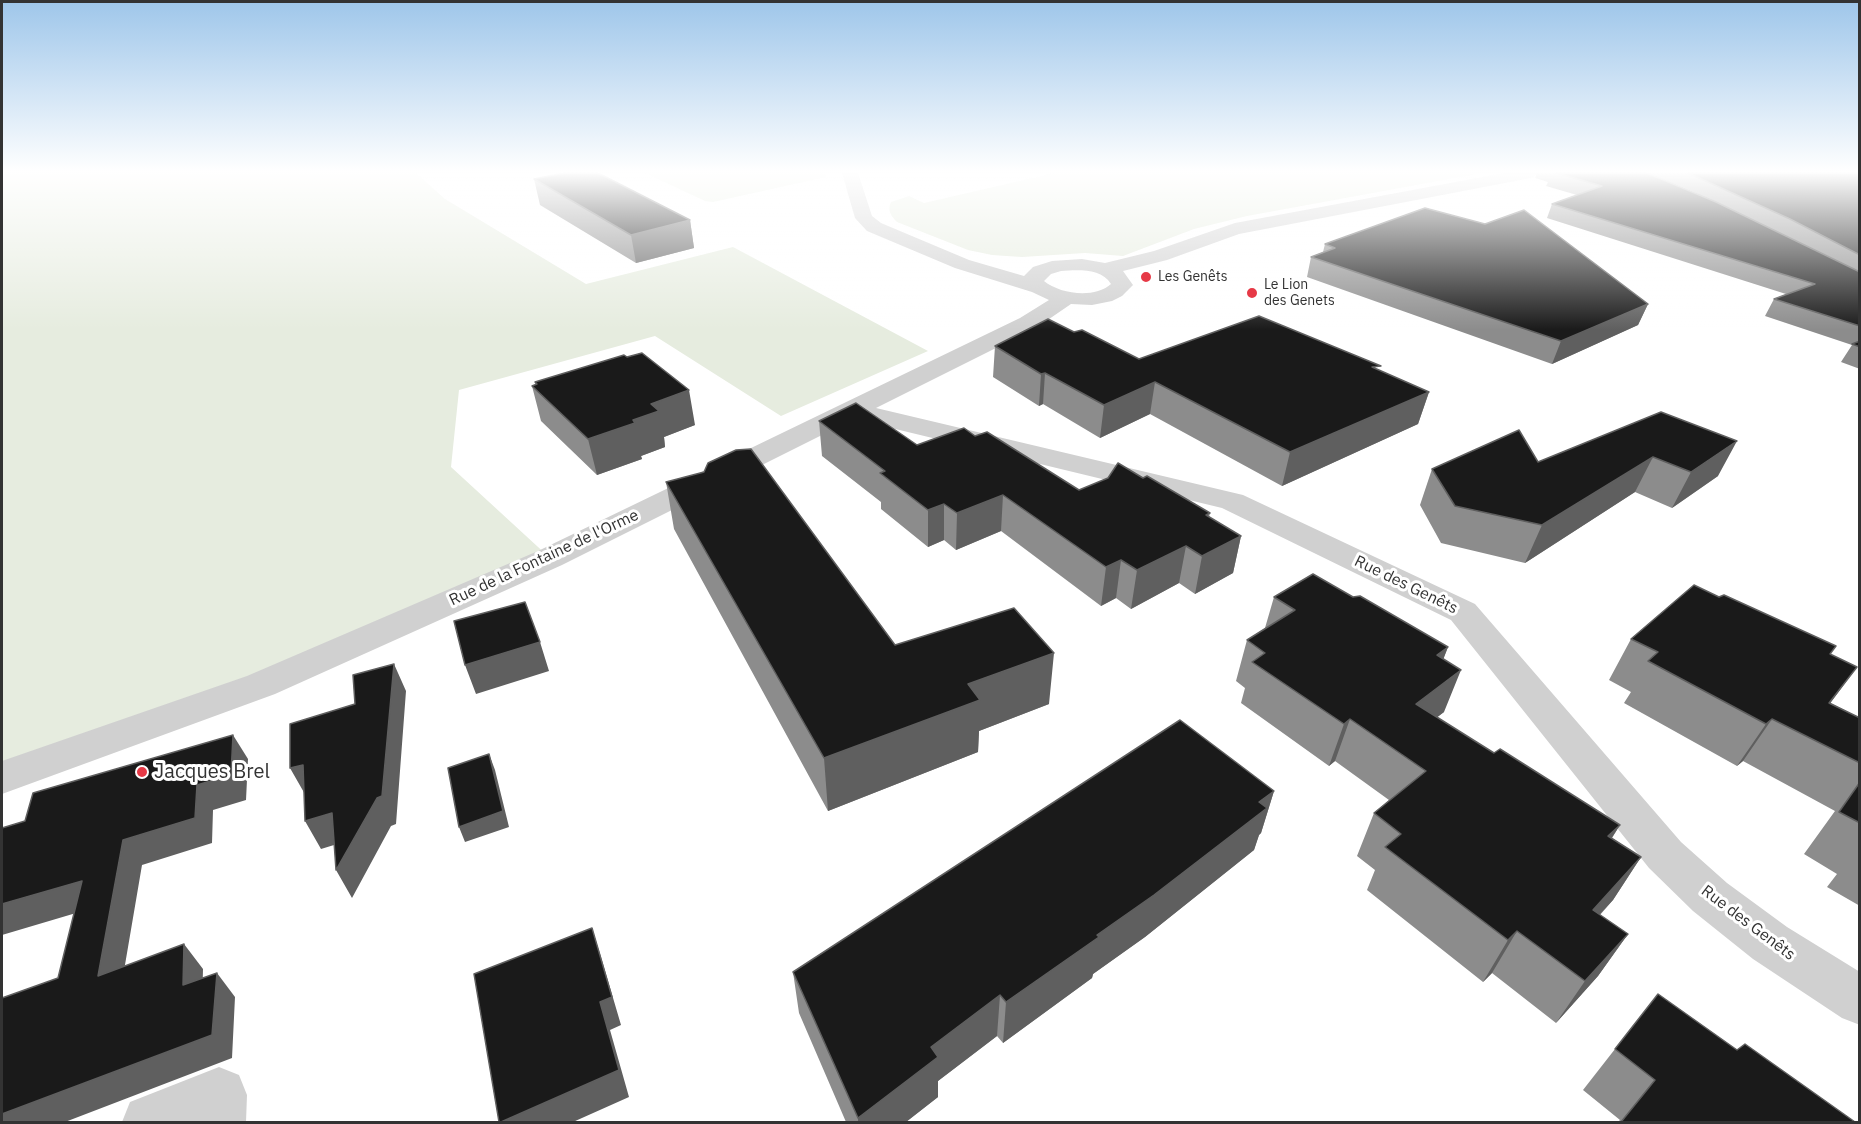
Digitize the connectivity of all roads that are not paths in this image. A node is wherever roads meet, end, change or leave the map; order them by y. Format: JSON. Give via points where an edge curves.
{"nodes":[{"id":1,"x":873,"y":225,"type":"edge"},
{"id":2,"x":1254,"y":225,"type":"edge"},
{"id":3,"x":1113,"y":276,"type":"junction"},
{"id":4,"x":1041,"y":278,"type":"junction"},
{"id":5,"x":1068,"y":297,"type":"junction"},
{"id":6,"x":850,"y":410,"type":"junction"},
{"id":7,"x":2,"y":778,"type":"edge"},
{"id":8,"x":1860,"y":1001,"type":"edge"},
{"id":9,"x":150,"y":1122,"type":"edge"},
{"id":10,"x":218,"y":1122,"type":"edge"}],
"edges":[{"from":1,"to":4,"type":"street","via":[[962,264]]},
{"from":2,"to":3,"type":"street"},
{"from":3,"to":4,"type":"street","via":[[1066,264]]},
{"from":3,"to":5,"type":"street","via":[[1118,290],[1110,294]]},
{"from":4,"to":5,"type":"street"},
{"from":5,"to":6,"type":"street","name":"Rue de la Fontaine de l'Orme","via":[[1028,322]]},
{"from":6,"to":7,"type":"street","name":"Rue de la Fontaine de l'Orme","via":[[550,558],[261,685]]},
{"from":6,"to":8,"type":"street","name":"Rue des Genêts","via":[[1232,501],[1462,612],[1665,855],[1710,897],[1770,943]]},
{"from":9,"to":10,"type":"street","via":[[219,1095]]}]}
